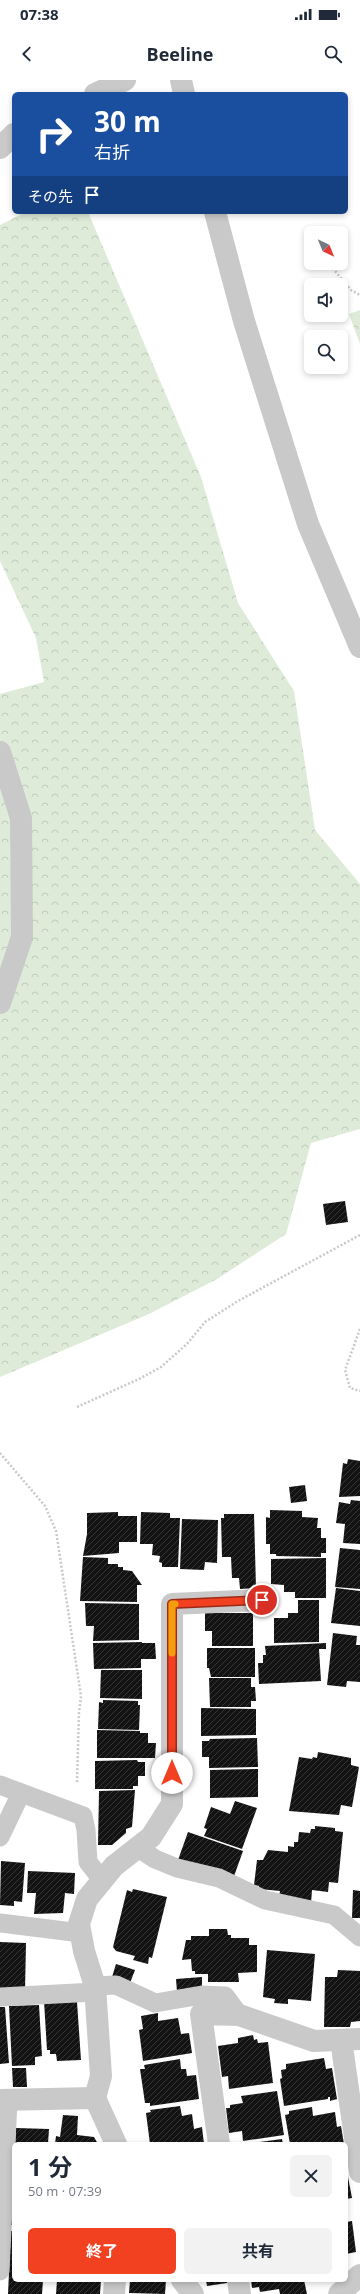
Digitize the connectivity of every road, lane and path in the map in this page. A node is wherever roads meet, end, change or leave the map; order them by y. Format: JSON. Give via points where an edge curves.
{"nodes":[{"id":1,"x":125,"y":80,"type":"edge"},
{"id":2,"x":180,"y":80,"type":"edge"},
{"id":3,"x":99,"y":92,"type":"edge"},
{"id":4,"x":183,"y":92,"type":"edge"},
{"id":5,"x":12,"y":136,"type":"edge"},
{"id":6,"x":0,"y":148,"type":"edge"},
{"id":7,"x":216,"y":214,"type":"edge"},
{"id":8,"x":334,"y":270,"type":"edge"},
{"id":9,"x":360,"y":295,"type":"edge"},
{"id":10,"x":360,"y":647,"type":"edge"},
{"id":11,"x":0,"y":752,"type":"edge"},
{"id":12,"x":0,"y":1003,"type":"edge"},
{"id":13,"x":360,"y":1235,"type":"edge"},
{"id":14,"x":360,"y":1329,"type":"edge"},
{"id":15,"x":360,"y":1391,"type":"edge"},
{"id":16,"x":77,"y":1407,"type":"dead end"},
{"id":17,"x":0,"y":1453,"type":"edge"},
{"id":18,"x":262,"y":1600,"type":"dead end"},
{"id":19,"x":0,"y":1785,"type":"edge"},
{"id":20,"x":21,"y":1793,"type":"junction"},
{"id":21,"x":77,"y":1814,"type":"junction"},
{"id":22,"x":0,"y":1838,"type":"edge"},
{"id":23,"x":137,"y":1847,"type":"junction"},
{"id":24,"x":102,"y":1880,"type":"junction"},
{"id":25,"x":0,"y":1923,"type":"edge"},
{"id":26,"x":81,"y":1933,"type":"junction"},
{"id":27,"x":360,"y":1937,"type":"edge"},
{"id":28,"x":95,"y":1989,"type":"junction"},
{"id":29,"x":0,"y":1997,"type":"edge"},
{"id":30,"x":238,"y":2015,"type":"junction"},
{"id":31,"x":350,"y":2039,"type":"edge"},
{"id":32,"x":95,"y":2098,"type":"junction"},
{"id":33,"x":4,"y":2100,"type":"edge"},
{"id":34,"x":115,"y":2142,"type":"edge"},
{"id":35,"x":219,"y":2142,"type":"edge"},
{"id":36,"x":360,"y":2172,"type":"edge"},
{"id":37,"x":0,"y":2271,"type":"edge"},
{"id":38,"x":360,"y":2275,"type":"edge"},
{"id":39,"x":116,"y":2282,"type":"edge"},
{"id":40,"x":238,"y":2282,"type":"edge"},
{"id":41,"x":114,"y":2294,"type":"edge"},
{"id":42,"x":240,"y":2294,"type":"edge"},
{"id":43,"x":339,"y":2294,"type":"edge"}],
"edges":[{"from":1,"to":3,"type":"street"},
{"from":2,"to":4,"type":"street"},
{"from":5,"to":6,"type":"street"},
{"from":7,"to":10,"type":"street","via":[[244,321],[308,524]]},
{"from":8,"to":9,"type":"path","via":[[351,290]]},
{"from":11,"to":12,"type":"street","via":[[21,818],[22,898],[22,937]]},
{"from":13,"to":16,"type":"path","via":[[238,1301],[205,1322],[187,1344],[161,1367]]},
{"from":14,"to":15,"type":"path","via":[[345,1370],[350,1388]]},
{"from":17,"to":21,"type":"path","via":[[45,1506],[56,1530],[81,1696],[78,1724]]},
{"from":18,"to":23,"type":"street","via":[[172,1604],[172,1804],[151,1837]]},
{"from":19,"to":20,"type":"lane"},
{"from":20,"to":21,"type":"lane"},
{"from":20,"to":22,"type":"lane"},
{"from":21,"to":24,"type":"lane","via":[[83,1816],[88,1862]]},
{"from":23,"to":24,"type":"street"},
{"from":23,"to":27,"type":"lane","via":[[155,1859],[177,1868],[219,1878],[264,1900],[334,1915]]},
{"from":24,"to":26,"type":"street","via":[[87,1899],[79,1924]]},
{"from":25,"to":26,"type":"lane"},
{"from":26,"to":28,"type":"street"},
{"from":28,"to":29,"type":"lane"},
{"from":28,"to":30,"type":"lane","via":[[116,1985],[155,2003],[202,1995],[225,1996]]},
{"from":28,"to":32,"type":"street","via":[[101,2076]]},
{"from":30,"to":31,"type":"street","via":[[314,2041]]},
{"from":30,"to":35,"type":"street","via":[[201,2014]]},
{"from":31,"to":36,"type":"street"},
{"from":32,"to":33,"type":"street"},
{"from":32,"to":34,"type":"street"},
{"from":33,"to":37,"type":"lane"},
{"from":38,"to":43,"type":"street"},
{"from":39,"to":41,"type":"street"},
{"from":40,"to":42,"type":"street"}]}
